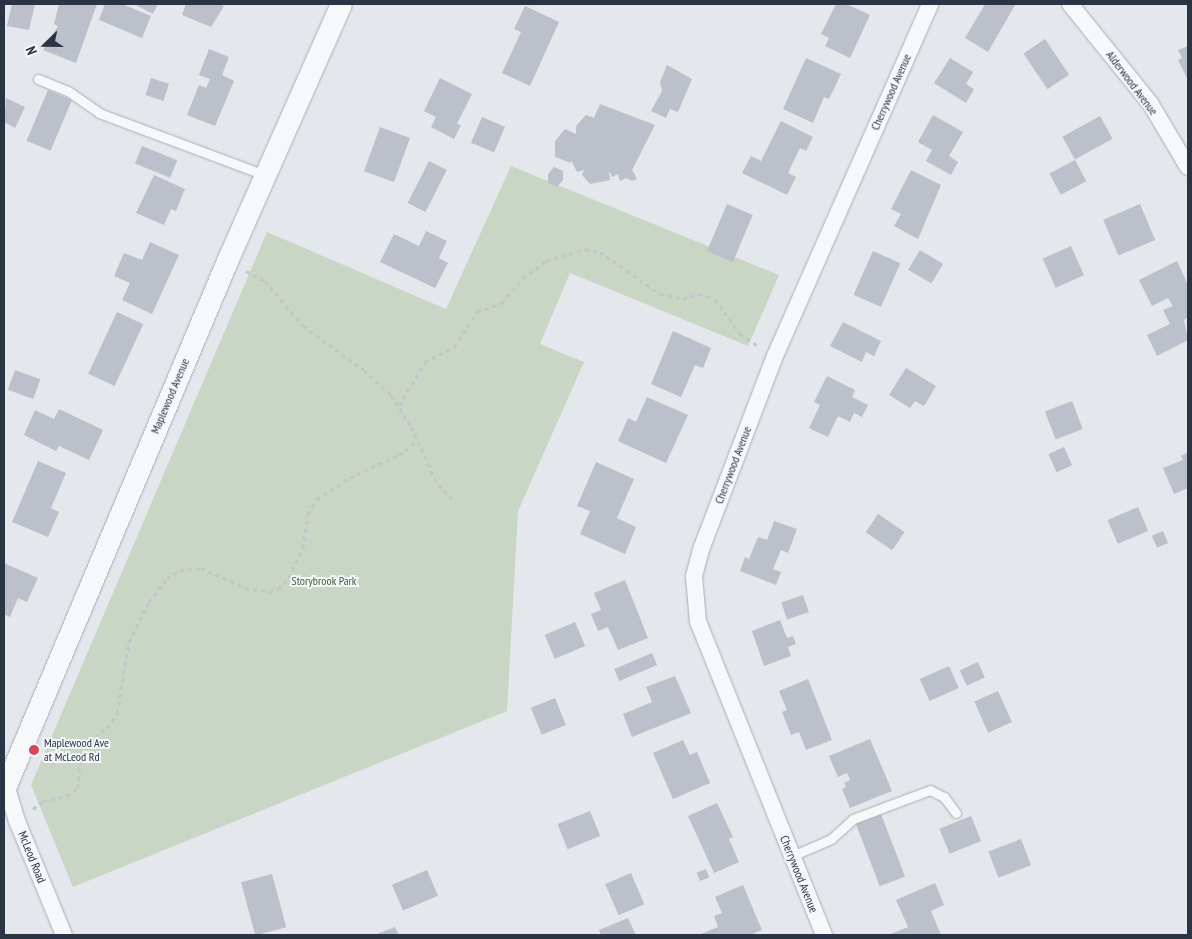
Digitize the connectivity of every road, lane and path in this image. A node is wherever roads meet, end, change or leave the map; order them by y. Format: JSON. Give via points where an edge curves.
{"nodes":[{"id":1,"x":341,"y":4,"type":"edge"},
{"id":2,"x":930,"y":4,"type":"edge"},
{"id":3,"x":1070,"y":4,"type":"edge"},
{"id":4,"x":38,"y":79,"type":"dead end"},
{"id":5,"x":1188,"y":167,"type":"edge"},
{"id":6,"x":266,"y":175,"type":"junction"},
{"id":7,"x":227,"y":261,"type":"junction"},
{"id":8,"x":775,"y":356,"type":"junction"},
{"id":9,"x":398,"y":405,"type":"junction"},
{"id":10,"x":418,"y":440,"type":"junction"},
{"id":11,"x":453,"y":498,"type":"dead end"},
{"id":12,"x":5,"y":784,"type":"edge"},
{"id":13,"x":956,"y":813,"type":"dead end"},
{"id":14,"x":17,"y":821,"type":"junction"},
{"id":15,"x":792,"y":856,"type":"junction"},
{"id":16,"x":64,"y":935,"type":"edge"},
{"id":17,"x":824,"y":935,"type":"edge"}],
"edges":[{"from":1,"to":6,"type":"street","name":"Maplewood Avenue"},
{"from":2,"to":8,"type":"street","name":"Cherrywood Avenue"},
{"from":3,"to":5,"type":"street","name":"Alderwood Avenue","via":[[1150,103]]},
{"from":4,"to":6,"type":"lane","via":[[68,91],[99,113]]},
{"from":6,"to":7,"type":"street","name":"Maplewood Avenue"},
{"from":7,"to":9,"type":"path","via":[[264,281],[304,326],[372,377]]},
{"from":7,"to":12,"type":"street","name":"Maplewood Avenue"},
{"from":8,"to":9,"type":"path","via":[[740,334],[715,299],[699,294],[683,299],[660,294],[600,252],[585,249],[546,261],[523,278],[502,303],[475,314],[454,347],[426,362]]},
{"from":8,"to":15,"type":"street","name":"Cherrywood Avenue","via":[[702,547],[694,576],[698,622]]},
{"from":9,"to":10,"type":"path"},
{"from":10,"to":11,"type":"path","via":[[438,485]]},
{"from":10,"to":14,"type":"path","via":[[399,455],[350,478],[317,499],[308,514],[303,548],[288,578],[278,589],[269,592],[245,588],[201,568],[180,570],[167,579],[149,602],[129,642],[117,713],[107,728],[82,746],[78,788],[67,796],[43,801]]},
{"from":12,"to":14,"type":"street","name":"McLeod Road"},
{"from":13,"to":15,"type":"lane","via":[[944,797],[930,790],[853,819],[831,840]]},
{"from":14,"to":16,"type":"street","name":"McLeod Road"},
{"from":15,"to":17,"type":"street","name":"Cherrywood Avenue"}]}
